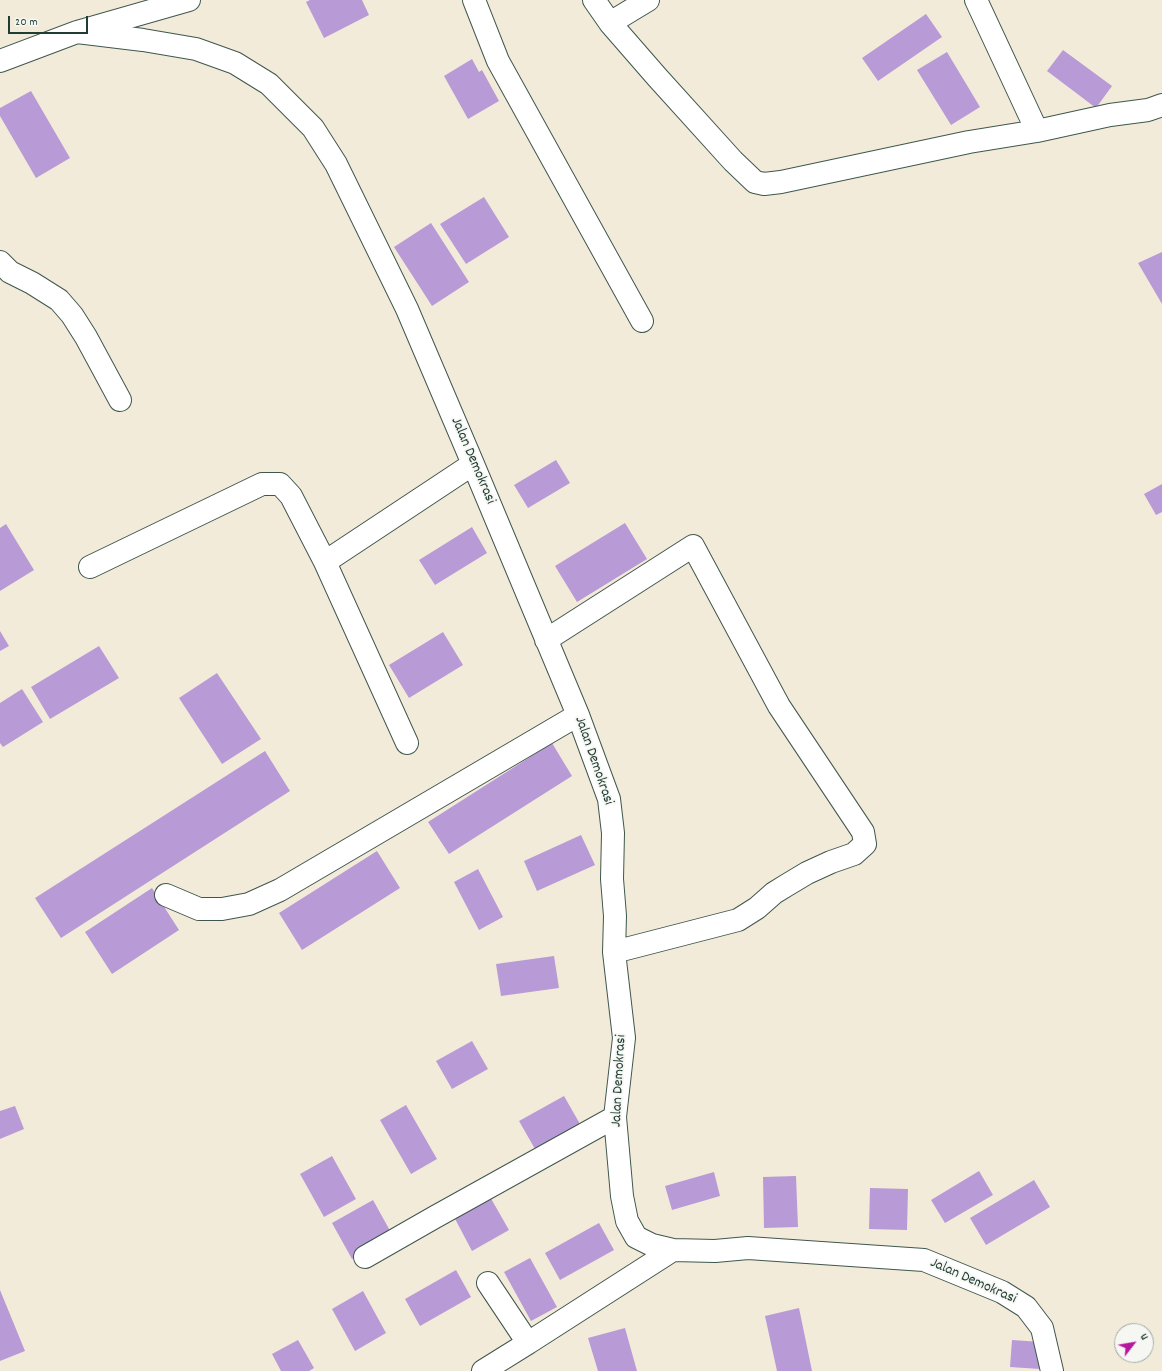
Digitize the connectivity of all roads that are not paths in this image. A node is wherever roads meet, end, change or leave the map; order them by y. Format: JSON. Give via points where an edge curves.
{"nodes":[{"id":1,"x":190,"y":0,"type":"edge"},
{"id":2,"x":474,"y":0,"type":"edge"},
{"id":3,"x":594,"y":0,"type":"edge"},
{"id":4,"x":648,"y":0,"type":"edge"},
{"id":5,"x":976,"y":0,"type":"edge"},
{"id":6,"x":145,"y":6,"type":"edge"},
{"id":7,"x":610,"y":23,"type":"junction"},
{"id":8,"x":77,"y":32,"type":"junction"},
{"id":9,"x":0,"y":61,"type":"edge"},
{"id":10,"x":1162,"y":105,"type":"edge"},
{"id":11,"x":1037,"y":131,"type":"junction"},
{"id":12,"x":0,"y":262,"type":"edge"},
{"id":13,"x":642,"y":321,"type":"dead end"},
{"id":14,"x":120,"y":400,"type":"dead end"},
{"id":15,"x":473,"y":464,"type":"junction"},
{"id":16,"x":325,"y":562,"type":"junction"},
{"id":17,"x":90,"y":567,"type":"dead end"},
{"id":18,"x":546,"y":640,"type":"junction"},
{"id":19,"x":578,"y":715,"type":"junction"},
{"id":20,"x":407,"y":743,"type":"dead end"},
{"id":21,"x":166,"y":895,"type":"dead end"},
{"id":22,"x":614,"y":952,"type":"junction"},
{"id":23,"x":616,"y":1117,"type":"junction"},
{"id":24,"x":673,"y":1250,"type":"junction"},
{"id":25,"x":365,"y":1257,"type":"dead end"},
{"id":26,"x":488,"y":1283,"type":"dead end"},
{"id":27,"x":528,"y":1344,"type":"junction"},
{"id":28,"x":483,"y":1371,"type":"edge"},
{"id":29,"x":1052,"y":1371,"type":"edge"}],
"edges":[{"from":1,"to":6,"type":"street"},
{"from":2,"to":13,"type":"street","via":[[498,62]]},
{"from":3,"to":7,"type":"street"},
{"from":4,"to":7,"type":"street"},
{"from":5,"to":11,"type":"street"},
{"from":6,"to":8,"type":"street"},
{"from":7,"to":11,"type":"street","via":[[657,78],[755,182],[781,182],[970,142]]},
{"from":8,"to":9,"type":"street"},
{"from":8,"to":15,"type":"street","name":"Jalan Demokrasi","via":[[196,49],[235,64],[269,84],[313,128],[336,164],[404,302]]},
{"from":10,"to":11,"type":"street","via":[[1148,110],[1110,115]]},
{"from":12,"to":14,"type":"street","via":[[10,272],[58,300],[72,315]]},
{"from":15,"to":16,"type":"street"},
{"from":15,"to":18,"type":"street","name":"Jalan Demokrasi"},
{"from":16,"to":17,"type":"street","via":[[291,496],[280,484],[262,484]]},
{"from":16,"to":20,"type":"street"},
{"from":18,"to":19,"type":"street","name":"Jalan Demokrasi"},
{"from":18,"to":22,"type":"street","via":[[693,546],[779,706],[862,832],[865,844],[854,854],[807,873],[774,893],[738,920]]},
{"from":19,"to":21,"type":"street","via":[[280,890],[249,904],[222,910],[199,909]]},
{"from":19,"to":22,"type":"street","name":"Jalan Demokrasi","via":[[609,799],[613,833]]},
{"from":22,"to":23,"type":"street","name":"Jalan Demokrasi","via":[[624,1038]]},
{"from":23,"to":24,"type":"street","name":"Jalan Demokrasi","via":[[622,1196],[627,1221],[636,1237],[652,1245]]},
{"from":23,"to":25,"type":"street"},
{"from":24,"to":27,"type":"street"},
{"from":24,"to":29,"type":"street","name":"Jalan Demokrasi","via":[[715,1251],[748,1248],[924,1260],[1002,1292],[1026,1307],[1042,1328]]},
{"from":26,"to":27,"type":"street"},
{"from":27,"to":28,"type":"street"}]}
